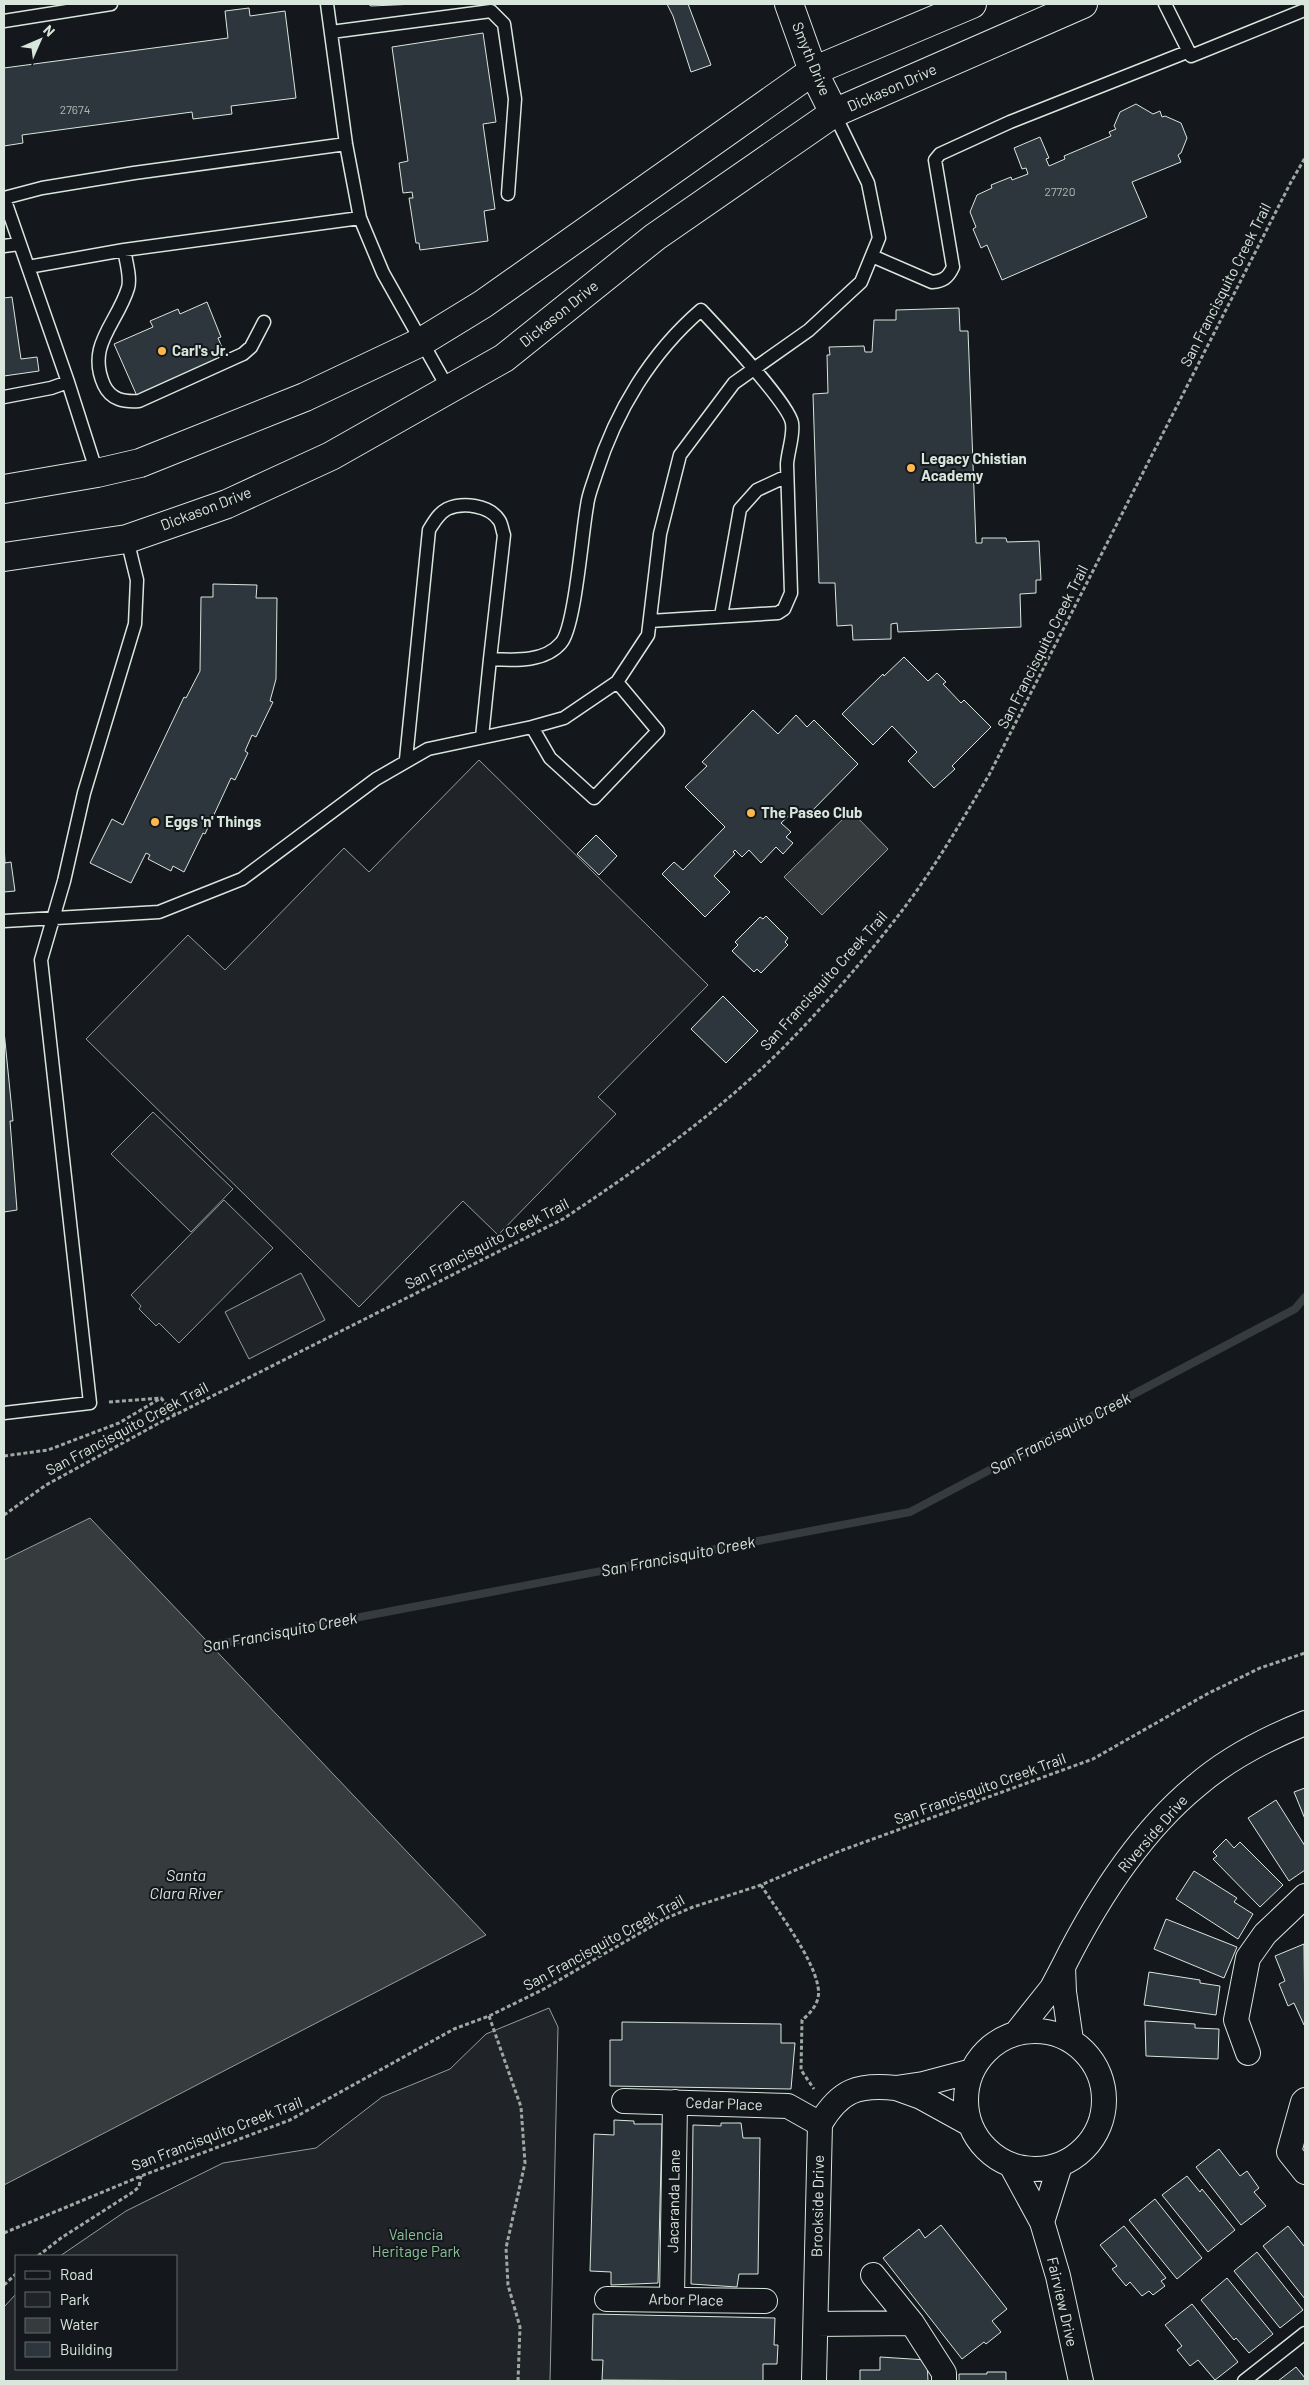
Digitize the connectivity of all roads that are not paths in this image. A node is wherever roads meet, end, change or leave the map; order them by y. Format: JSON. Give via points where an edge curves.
{"nodes":[{"id":1,"x":111,"y":4,"type":"edge"},
{"id":2,"x":327,"y":4,"type":"edge"},
{"id":3,"x":789,"y":4,"type":"edge"},
{"id":4,"x":972,"y":4,"type":"edge"},
{"id":5,"x":1084,"y":4,"type":"edge"},
{"id":6,"x":1165,"y":4,"type":"edge"},
{"id":7,"x":1302,"y":11,"type":"dead end"},
{"id":8,"x":4,"y":21,"type":"edge"},
{"id":9,"x":331,"y":32,"type":"junction"},
{"id":10,"x":1187,"y":52,"type":"junction"},
{"id":11,"x":814,"y":71,"type":"junction"},
{"id":12,"x":834,"y":113,"type":"junction"},
{"id":13,"x":346,"y":144,"type":"junction"},
{"id":14,"x":508,"y":194,"type":"dead end"},
{"id":15,"x":4,"y":198,"type":"edge"},
{"id":16,"x":360,"y":218,"type":"junction"},
{"id":17,"x":20,"y":244,"type":"junction"},
{"id":18,"x":4,"y":246,"type":"edge"},
{"id":19,"x":124,"y":250,"type":"junction"},
{"id":20,"x":872,"y":256,"type":"junction"},
{"id":21,"x":28,"y":267,"type":"junction"},
{"id":22,"x":264,"y":322,"type":"dead end"},
{"id":23,"x":421,"y":342,"type":"junction"},
{"id":24,"x":753,"y":370,"type":"junction"},
{"id":25,"x":68,"y":382,"type":"junction"},
{"id":26,"x":449,"y":390,"type":"junction"},
{"id":27,"x":4,"y":397,"type":"edge"},
{"id":28,"x":97,"y":473,"type":"junction"},
{"id":29,"x":787,"y":476,"type":"junction"},
{"id":30,"x":4,"y":489,"type":"edge"},
{"id":31,"x":127,"y":539,"type":"junction"},
{"id":32,"x":4,"y":557,"type":"edge"},
{"id":33,"x":721,"y":616,"type":"junction"},
{"id":34,"x":650,"y":621,"type":"junction"},
{"id":35,"x":490,"y":659,"type":"junction"},
{"id":36,"x":617,"y":682,"type":"junction"},
{"id":37,"x":532,"y":727,"type":"junction"},
{"id":38,"x":482,"y":737,"type":"junction"},
{"id":39,"x":406,"y":760,"type":"junction"},
{"id":40,"x":53,"y":918,"type":"junction"},
{"id":41,"x":4,"y":921,"type":"edge"},
{"id":42,"x":4,"y":1413,"type":"edge"},
{"id":43,"x":1305,"y":1723,"type":"edge"},
{"id":44,"x":1305,"y":1896,"type":"edge"},
{"id":45,"x":1063,"y":1967,"type":"junction"},
{"id":46,"x":1017,"y":2032,"type":"junction"},
{"id":47,"x":1071,"y":2040,"type":"junction"},
{"id":48,"x":1248,"y":2053,"type":"dead end"},
{"id":49,"x":972,"y":2071,"type":"junction"},
{"id":50,"x":896,"y":2088,"type":"junction"},
{"id":51,"x":624,"y":2100,"type":"dead end"},
{"id":52,"x":1304,"y":2101,"type":"edge"},
{"id":53,"x":675,"y":2102,"type":"junction"},
{"id":54,"x":826,"y":2114,"type":"junction"},
{"id":55,"x":970,"y":2124,"type":"junction"},
{"id":56,"x":1060,"y":2165,"type":"junction"},
{"id":57,"x":1011,"y":2166,"type":"junction"},
{"id":58,"x":1305,"y":2172,"type":"edge"},
{"id":59,"x":1042,"y":2222,"type":"junction"},
{"id":60,"x":873,"y":2275,"type":"dead end"},
{"id":61,"x":606,"y":2299,"type":"dead end"},
{"id":62,"x":672,"y":2300,"type":"junction"},
{"id":63,"x":765,"y":2301,"type":"dead end"},
{"id":64,"x":912,"y":2323,"type":"junction"},
{"id":65,"x":816,"y":2324,"type":"junction"},
{"id":66,"x":1305,"y":2333,"type":"edge"},
{"id":67,"x":814,"y":2381,"type":"edge"},
{"id":68,"x":944,"y":2381,"type":"edge"},
{"id":69,"x":1081,"y":2381,"type":"edge"},
{"id":70,"x":1244,"y":2381,"type":"edge"}],
"edges":[{"from":1,"to":8,"type":"lane"},
{"from":2,"to":9,"type":"lane"},
{"from":3,"to":11,"type":"street","name":"Smyth Drive"},
{"from":4,"to":11,"type":"street"},
{"from":5,"to":12,"type":"street","name":"Dickason Drive"},
{"from":6,"to":10,"type":"lane"},
{"from":7,"to":10,"type":"lane","via":[[1195,56]]},
{"from":9,"to":13,"type":"lane"},
{"from":9,"to":14,"type":"lane","via":[[491,11],[504,24],[515,99]]},
{"from":10,"to":20,"type":"lane","via":[[1010,122],[940,154],[935,160],[953,267],[942,281],[932,282]]},
{"from":11,"to":12,"type":"street","name":"Smyth Drive"},
{"from":11,"to":23,"type":"street","via":[[484,304]]},
{"from":12,"to":20,"type":"lane","via":[[868,183],[879,238]]},
{"from":12,"to":26,"type":"street","name":"Dickason Drive","via":[[655,237],[504,358]]},
{"from":13,"to":15,"type":"lane","via":[[134,173],[42,188]]},
{"from":13,"to":16,"type":"lane"},
{"from":15,"to":17,"type":"lane"},
{"from":16,"to":19,"type":"lane"},
{"from":16,"to":23,"type":"lane","via":[[372,250]]},
{"from":17,"to":18,"type":"lane"},
{"from":17,"to":21,"type":"lane"},
{"from":19,"to":21,"type":"lane"},
{"from":19,"to":22,"type":"lane","via":[[129,286],[99,349],[97,364],[105,388],[116,399],[139,401],[243,354],[251,347]]},
{"from":20,"to":24,"type":"lane","via":[[860,282],[809,330]]},
{"from":21,"to":25,"type":"lane"},
{"from":23,"to":26,"type":"lane"},
{"from":23,"to":28,"type":"street","via":[[305,397],[140,463]]},
{"from":24,"to":29,"type":"lane","via":[[780,399],[792,421]]},
{"from":24,"to":34,"type":"lane","via":[[734,383],[680,455],[660,534]]},
{"from":24,"to":35,"type":"lane","via":[[701,310],[666,344],[626,401],[605,447],[587,504],[568,632],[552,651],[540,656],[521,660]]},
{"from":25,"to":27,"type":"lane"},
{"from":25,"to":28,"type":"lane"},
{"from":26,"to":31,"type":"street","name":"Dickason Drive","via":[[331,456],[227,504]]},
{"from":28,"to":30,"type":"street"},
{"from":29,"to":33,"type":"lane","via":[[756,490],[740,509]]},
{"from":29,"to":33,"type":"lane","via":[[790,601],[778,612]]},
{"from":31,"to":32,"type":"street","name":"Dickason Drive"},
{"from":31,"to":40,"type":"lane","via":[[137,580],[136,624],[84,793]]},
{"from":33,"to":34,"type":"lane"},
{"from":34,"to":36,"type":"lane","via":[[648,635]]},
{"from":35,"to":38,"type":"lane"},
{"from":35,"to":39,"type":"lane","via":[[504,535],[500,520],[489,510],[470,505],[448,509],[436,518],[429,530]]},
{"from":36,"to":37,"type":"lane","via":[[564,718]]},
{"from":36,"to":37,"type":"lane","via":[[658,731],[594,798],[550,758]]},
{"from":37,"to":38,"type":"lane"},
{"from":38,"to":39,"type":"lane","via":[[428,748]]},
{"from":39,"to":40,"type":"lane","via":[[376,778],[242,879],[159,912]]},
{"from":40,"to":41,"type":"lane"},
{"from":40,"to":42,"type":"lane","via":[[41,960],[90,1403]]},
{"from":43,"to":45,"type":"street","name":"Riverside Drive","via":[[1233,1761],[1189,1792],[1150,1833],[1115,1878],[1085,1924]]},
{"from":44,"to":48,"type":"street","via":[[1265,1934],[1248,1958],[1236,2020]]},
{"from":45,"to":46,"type":"street","name":"Riverside Drive","via":[[1052,1988]]},
{"from":45,"to":47,"type":"street","name":"Riverside Drive"},
{"from":46,"to":47,"type":"street","via":[[1036,2030]]},
{"from":46,"to":49,"type":"street","via":[[998,2040],[982,2053]]},
{"from":47,"to":56,"type":"street","via":[[1088,2054],[1100,2073],[1105,2095],[1103,2117],[1094,2137],[1080,2154]]},
{"from":49,"to":50,"type":"street"},
{"from":49,"to":55,"type":"street","via":[[966,2097]]},
{"from":50,"to":54,"type":"street","via":[[873,2086],[847,2093]]},
{"from":50,"to":55,"type":"street","via":[[921,2097]]},
{"from":51,"to":53,"type":"street","name":"Cedar Place"},
{"from":52,"to":58,"type":"street","via":[[1290,2152]]},
{"from":53,"to":54,"type":"street","name":"Cedar Place","via":[[788,2106]]},
{"from":53,"to":62,"type":"street","name":"Jacaranda Lane"},
{"from":54,"to":65,"type":"street","name":"Brookside Drive"},
{"from":55,"to":57,"type":"street","via":[[979,2142]]},
{"from":56,"to":57,"type":"street","via":[[1036,2169]]},
{"from":56,"to":59,"type":"street"},
{"from":57,"to":59,"type":"street","name":"Fairview Drive"},
{"from":59,"to":69,"type":"street","name":"Fairview Drive","via":[[1058,2276]]},
{"from":60,"to":64,"type":"street"},
{"from":61,"to":62,"type":"street","name":"Arbor Place"},
{"from":62,"to":63,"type":"street","name":"Arbor Place"},
{"from":64,"to":65,"type":"street"},
{"from":64,"to":68,"type":"street","via":[[944,2373]]},
{"from":65,"to":67,"type":"street","name":"Brookside Drive"},
{"from":66,"to":70,"type":"lane"}]}
